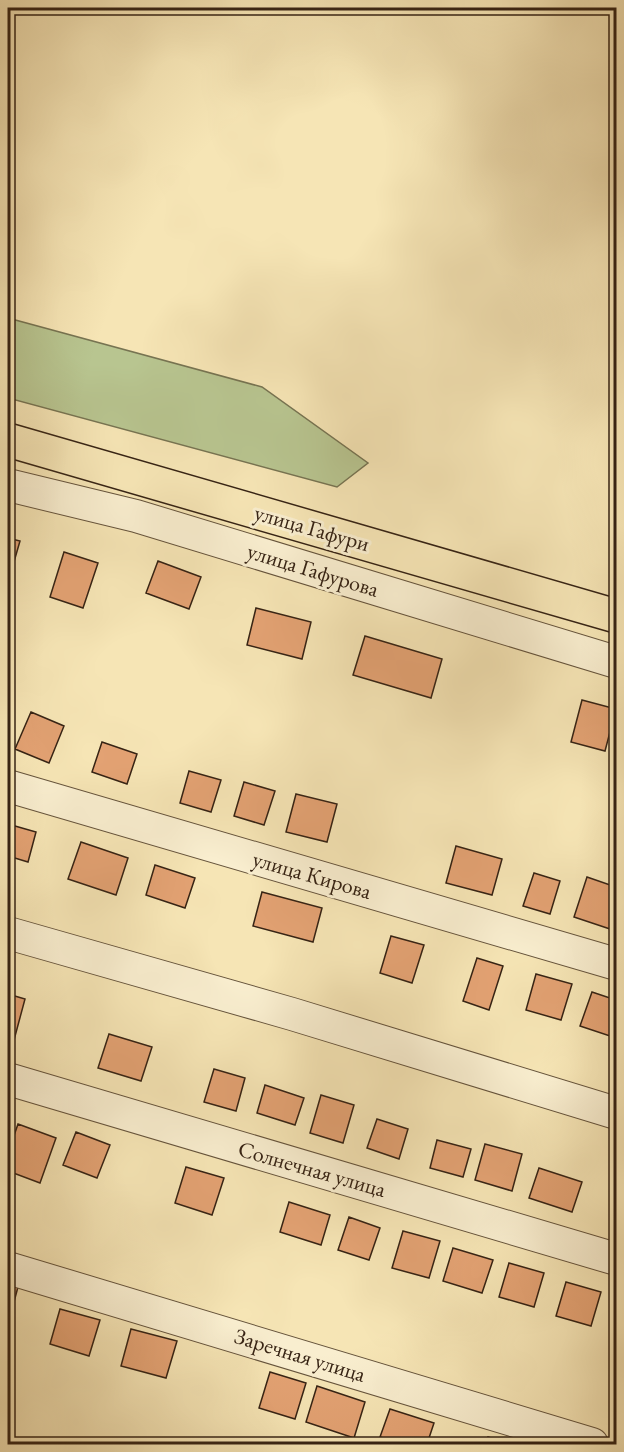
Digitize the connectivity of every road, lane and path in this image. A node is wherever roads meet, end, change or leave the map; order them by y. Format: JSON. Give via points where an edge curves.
{"nodes":[{"id":1,"x":8,"y":440,"type":"edge"},
{"id":2,"x":8,"y":485,"type":"edge"},
{"id":3,"x":616,"y":616,"type":"edge"},
{"id":4,"x":616,"y":662,"type":"edge"},
{"id":5,"x":8,"y":786,"type":"edge"},
{"id":6,"x":8,"y":933,"type":"edge"},
{"id":7,"x":616,"y":964,"type":"edge"},
{"id":8,"x":8,"y":1079,"type":"edge"},
{"id":9,"x":616,"y":1113,"type":"edge"},
{"id":10,"x":616,"y":1259,"type":"edge"},
{"id":11,"x":8,"y":1268,"type":"edge"},
{"id":12,"x":592,"y":1444,"type":"edge"}],
"edges":[{"from":1,"to":3,"type":"main road","name":"улица Гафури"},
{"from":2,"to":4,"type":"street","name":"улица Гафурова","via":[[136,516]]},
{"from":5,"to":7,"type":"street","name":"улица Кирова"},
{"from":6,"to":9,"type":"street"},
{"from":8,"to":10,"type":"street","name":"Солнечная улица"},
{"from":11,"to":12,"type":"street","name":"Заречная улица"}]}
